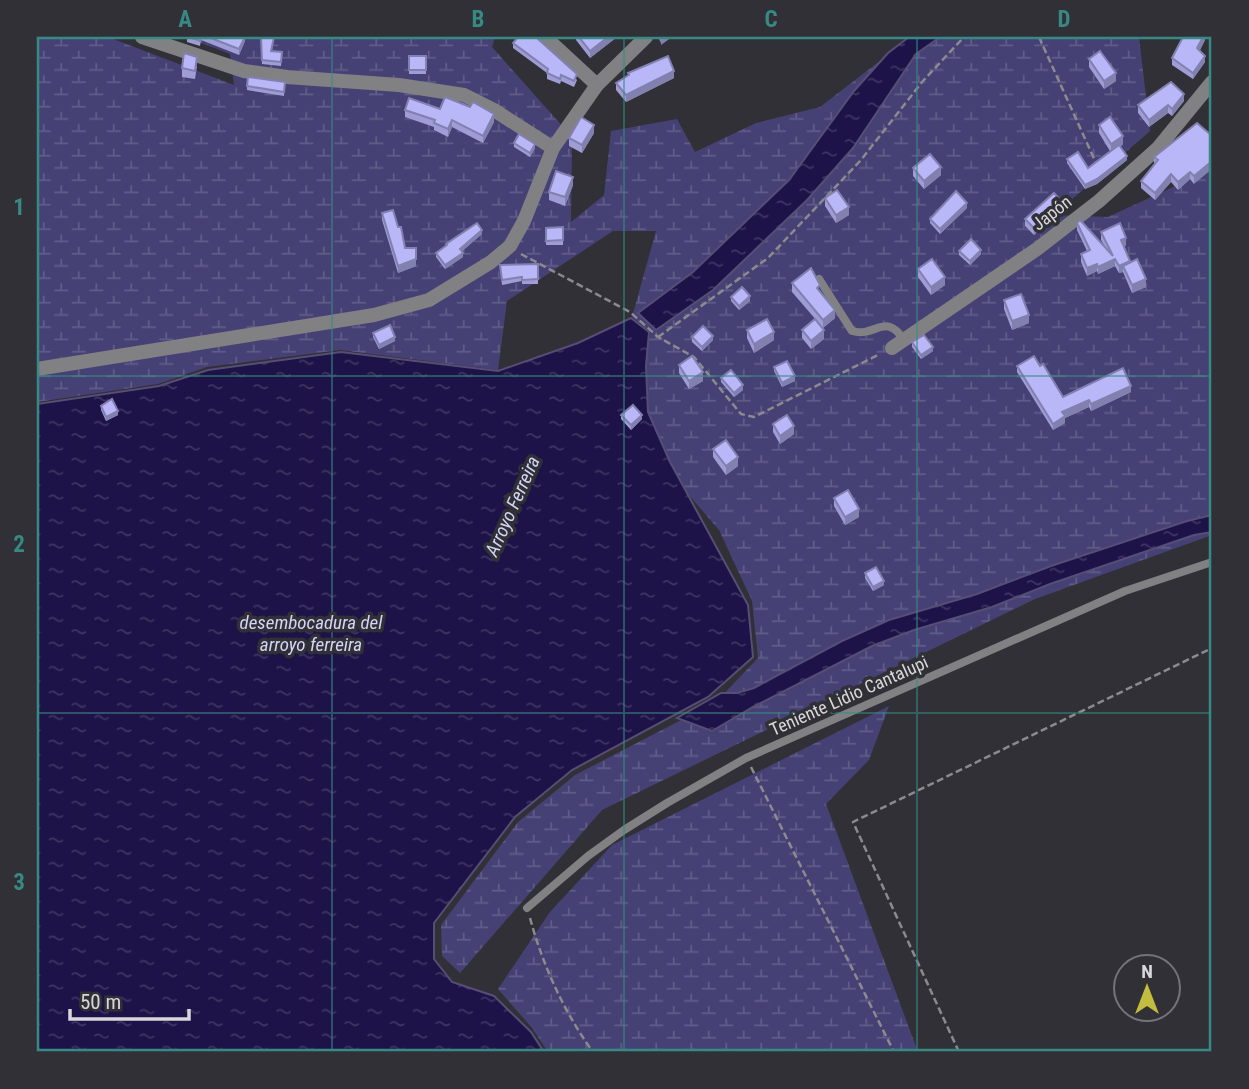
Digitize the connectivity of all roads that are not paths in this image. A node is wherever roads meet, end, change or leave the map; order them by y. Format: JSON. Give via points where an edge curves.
{"nodes":[{"id":1,"x":142,"y":37,"type":"edge"},
{"id":2,"x":545,"y":37,"type":"edge"},
{"id":3,"x":646,"y":37,"type":"edge"},
{"id":4,"x":1212,"y":82,"type":"edge"},
{"id":5,"x":597,"y":85,"type":"junction"},
{"id":6,"x":553,"y":148,"type":"junction"},
{"id":7,"x":819,"y":279,"type":"edge"},
{"id":8,"x":898,"y":344,"type":"joint"},
{"id":9,"x":37,"y":369,"type":"edge"},
{"id":10,"x":1212,"y":562,"type":"edge"},
{"id":11,"x":527,"y":908,"type":"road end"}],
"edges":[{"from":1,"to":6,"type":"street","via":[[244,71],[399,85],[464,96],[495,110]]},
{"from":2,"to":5,"type":"street"},
{"from":3,"to":5,"type":"street"},
{"from":4,"to":8,"type":"street","name":"Japón","via":[[1158,148],[1099,201]]},
{"from":5,"to":6,"type":"street"},
{"from":6,"to":9,"type":"street","via":[[510,246],[429,300],[385,312]]},
{"from":7,"to":8,"type":"lane","via":[[852,331],[860,334],[886,325],[897,329]]},
{"from":10,"to":11,"type":"lane","name":"Teniente Lidio Cantalupi","via":[[1125,591],[746,758],[624,830]]}]}
